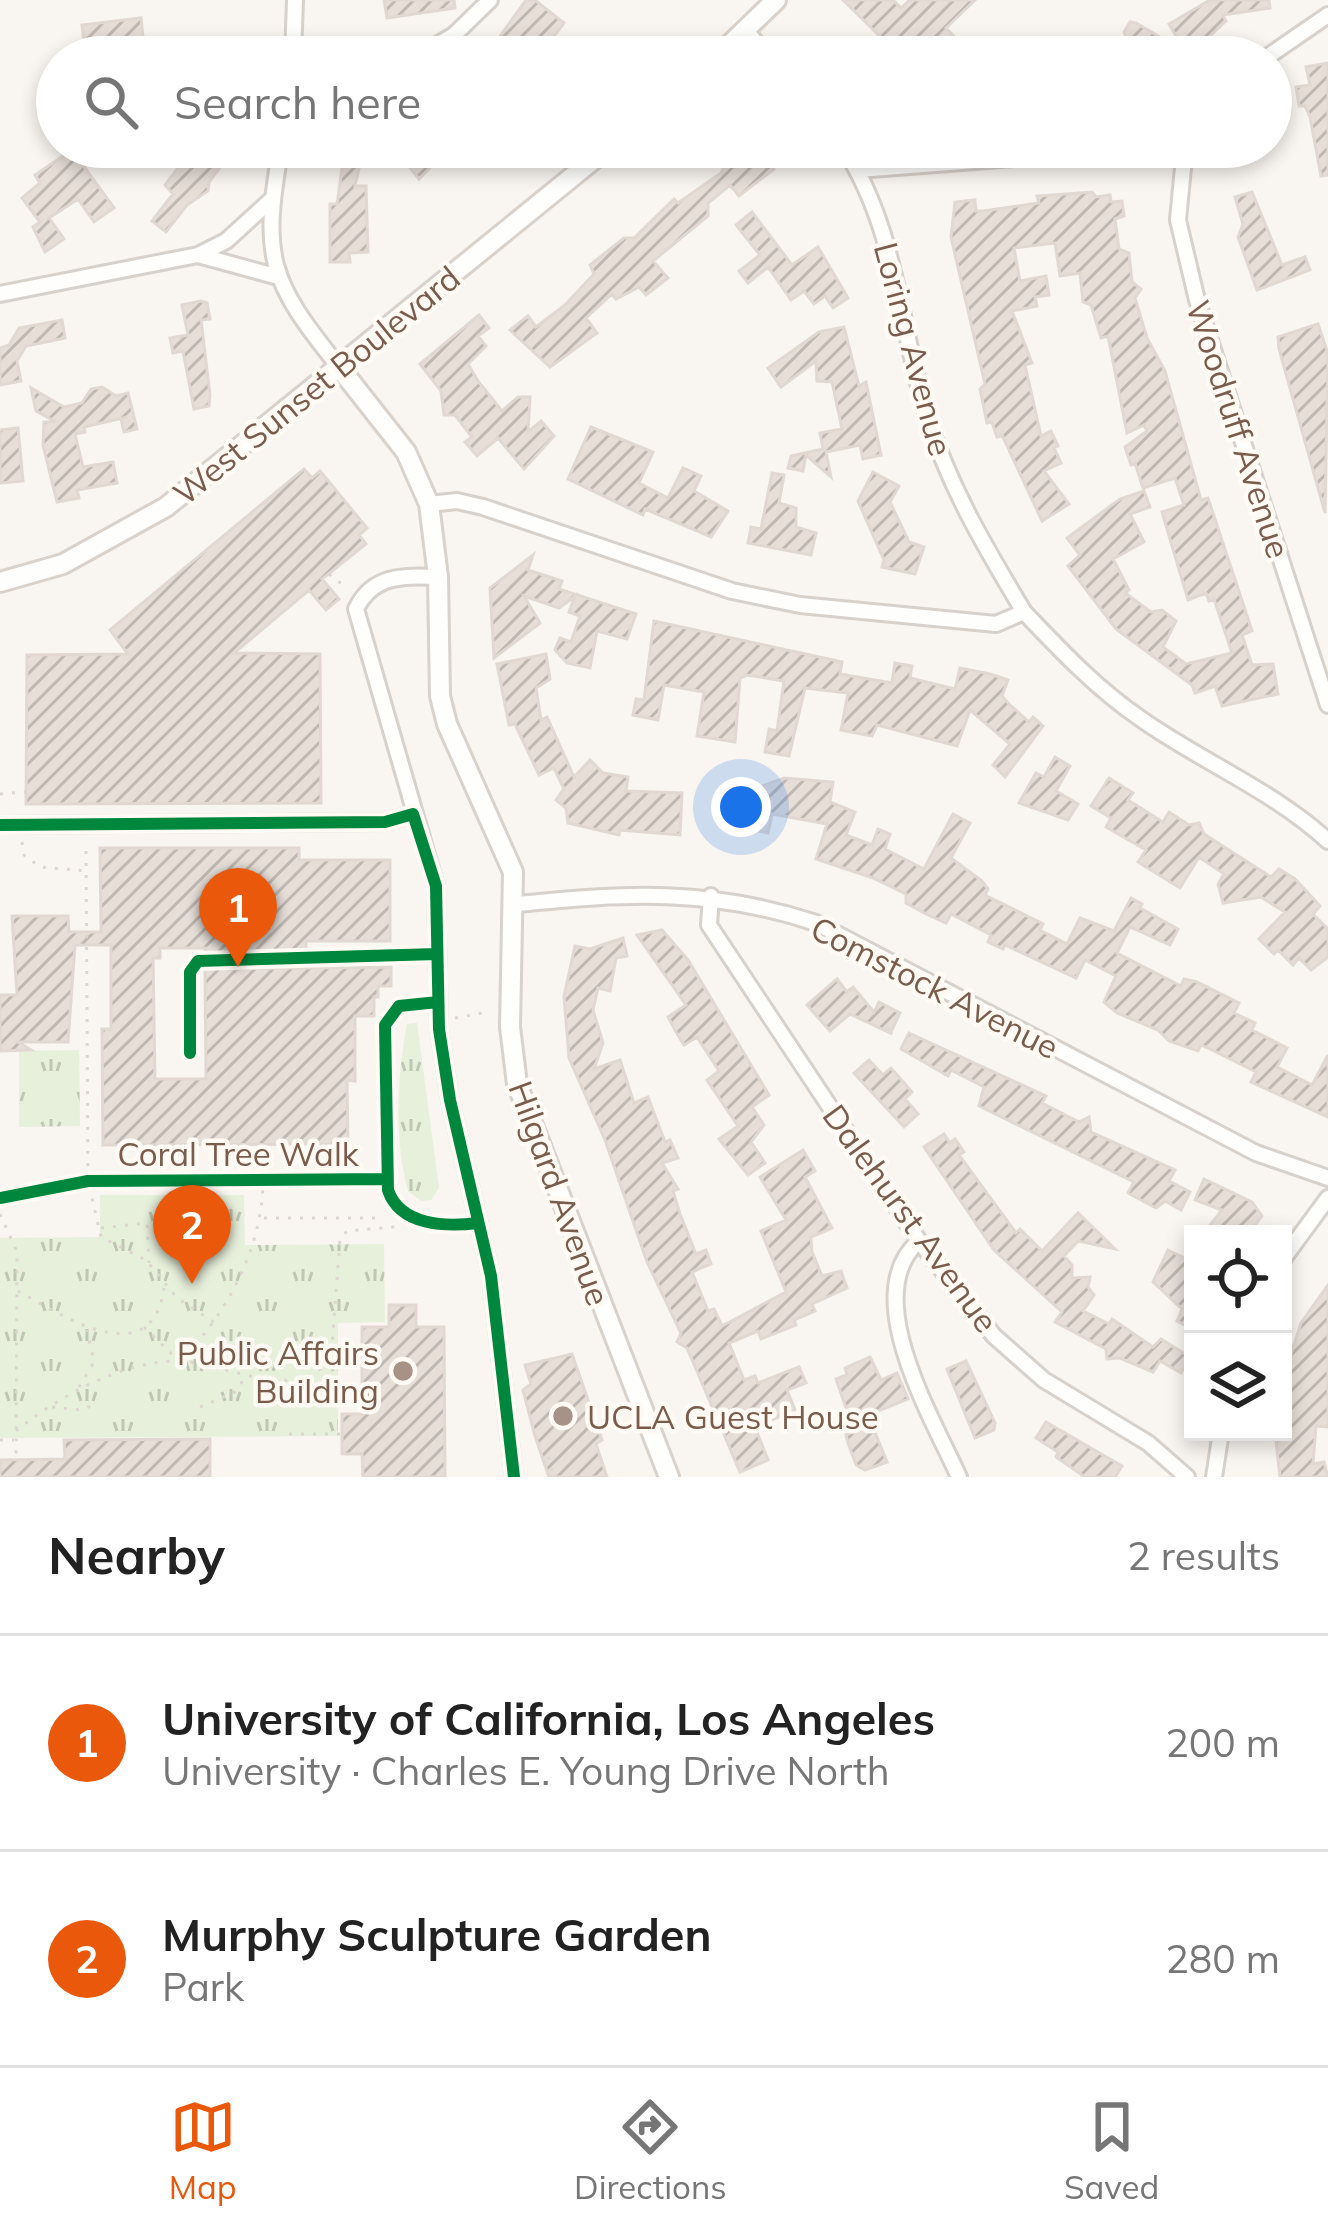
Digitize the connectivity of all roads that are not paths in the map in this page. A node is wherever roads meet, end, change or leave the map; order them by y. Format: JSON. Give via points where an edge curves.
{"nodes":[{"id":1,"x":295,"y":0,"type":"edge"},
{"id":2,"x":490,"y":0,"type":"edge"},
{"id":3,"x":776,"y":0,"type":"edge"},
{"id":4,"x":1328,"y":14,"type":"edge"},
{"id":5,"x":746,"y":30,"type":"junction"},
{"id":6,"x":294,"y":36,"type":"edge"},
{"id":7,"x":452,"y":36,"type":"edge"},
{"id":8,"x":739,"y":36,"type":"edge"},
{"id":9,"x":751,"y":36,"type":"edge"},
{"id":10,"x":1292,"y":39,"type":"edge"},
{"id":11,"x":277,"y":168,"type":"edge"},
{"id":12,"x":583,"y":168,"type":"edge"},
{"id":13,"x":884,"y":168,"type":"edge"},
{"id":14,"x":1183,"y":168,"type":"edge"},
{"id":15,"x":858,"y":170,"type":"joint"},
{"id":16,"x":272,"y":200,"type":"junction"},
{"id":17,"x":198,"y":255,"type":"junction"},
{"id":18,"x":274,"y":276,"type":"junction"},
{"id":19,"x":0,"y":294,"type":"edge"},
{"id":20,"x":339,"y":367,"type":"junction"},
{"id":21,"x":429,"y":504,"type":"junction"},
{"id":22,"x":438,"y":577,"type":"junction"},
{"id":23,"x":0,"y":582,"type":"edge"},
{"id":24,"x":1024,"y":612,"type":"junction"},
{"id":25,"x":1328,"y":705,"type":"edge"},
{"id":26,"x":413,"y":814,"type":"junction"},
{"id":27,"x":0,"y":825,"type":"edge"},
{"id":28,"x":1326,"y":835,"type":"edge"},
{"id":29,"x":711,"y":896,"type":"junction"},
{"id":30,"x":517,"y":904,"type":"junction"},
{"id":31,"x":437,"y":954,"type":"junction"},
{"id":32,"x":438,"y":1002,"type":"junction"},
{"id":33,"x":190,"y":1053,"type":"dead end"},
{"id":34,"x":1328,"y":1178,"type":"edge"},
{"id":35,"x":1328,"y":1198,"type":"edge"},
{"id":36,"x":478,"y":1223,"type":"junction"},
{"id":37,"x":919,"y":1241,"type":"junction"},
{"id":38,"x":1292,"y":1246,"type":"edge"},
{"id":39,"x":1220,"y":1441,"type":"edge"},
{"id":40,"x":514,"y":1477,"type":"edge"},
{"id":41,"x":669,"y":1477,"type":"edge"},
{"id":42,"x":958,"y":1477,"type":"edge"},
{"id":43,"x":1187,"y":1477,"type":"edge"},
{"id":44,"x":1214,"y":1477,"type":"edge"}],
"edges":[{"from":1,"to":6,"type":"street"},
{"from":2,"to":7,"type":"street"},
{"from":3,"to":5,"type":"street"},
{"from":4,"to":10,"type":"street"},
{"from":5,"to":8,"type":"street"},
{"from":5,"to":9,"type":"street"},
{"from":11,"to":16,"type":"street"},
{"from":12,"to":20,"type":"street","name":"West Sunset Boulevard"},
{"from":13,"to":15,"type":"street"},
{"from":14,"to":25,"type":"street","name":"Woodruff Avenue","via":[[1178,220],[1196,300]]},
{"from":15,"to":24,"type":"street","name":"Loring Avenue","via":[[897,278],[942,462]]},
{"from":16,"to":17,"type":"street"},
{"from":16,"to":18,"type":"street"},
{"from":17,"to":18,"type":"street"},
{"from":17,"to":19,"type":"street"},
{"from":18,"to":20,"type":"street"},
{"from":20,"to":21,"type":"street","name":"Hilgard Avenue","via":[[406,452]]},
{"from":20,"to":23,"type":"street","name":"West Sunset Boulevard","via":[[166,507],[63,564]]},
{"from":21,"to":22,"type":"street","name":"Hilgard Avenue"},
{"from":21,"to":24,"type":"street","via":[[482,507],[665,573],[800,605],[997,623]]},
{"from":22,"to":26,"type":"street","via":[[386,579],[356,609]]},
{"from":22,"to":30,"type":"street","name":"Hilgard Avenue","via":[[437,664],[447,724],[501,835]]},
{"from":24,"to":28,"type":"street","name":"Loring Avenue","via":[[1141,718]]},
{"from":26,"to":27,"type":"street","via":[[385,822]]},
{"from":26,"to":31,"type":"street","via":[[436,886]]},
{"from":29,"to":30,"type":"street","name":"Comstock Avenue"},
{"from":29,"to":34,"type":"street","name":"Comstock Avenue","via":[[816,923],[1256,1154]]},
{"from":29,"to":37,"type":"street","name":"Dalehurst Avenue","via":[[709,925]]},
{"from":30,"to":41,"type":"street","name":"Hilgard Avenue","via":[[510,1027],[525,1115]]},
{"from":31,"to":32,"type":"street"},
{"from":31,"to":33,"type":"lane","via":[[198,961],[190,972]]},
{"from":32,"to":36,"type":"street"},
{"from":32,"to":36,"type":"lane","via":[[399,1006],[385,1025],[388,1190],[400,1212],[416,1218]]},
{"from":35,"to":38,"type":"street"},
{"from":36,"to":40,"type":"street","via":[[499,1327]]},
{"from":37,"to":42,"type":"street","via":[[898,1266],[895,1315]]},
{"from":37,"to":43,"type":"street","name":"Dalehurst Avenue","via":[[994,1336],[1044,1380],[1148,1443]]},
{"from":39,"to":44,"type":"street"}]}
